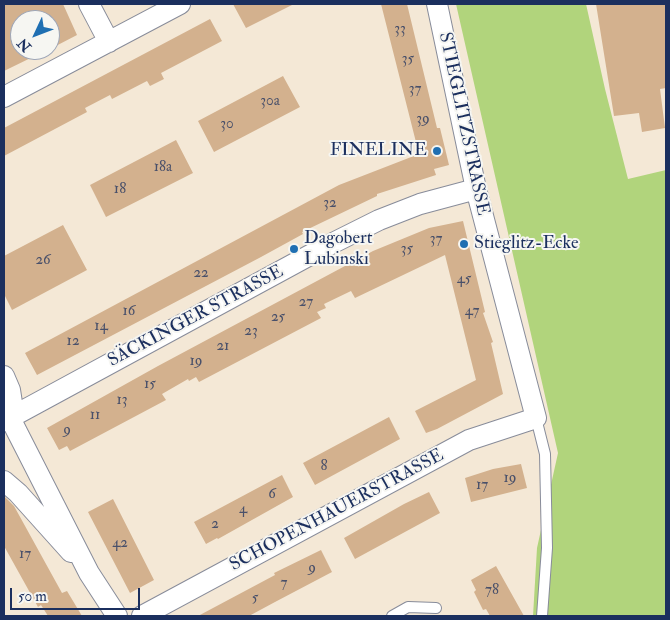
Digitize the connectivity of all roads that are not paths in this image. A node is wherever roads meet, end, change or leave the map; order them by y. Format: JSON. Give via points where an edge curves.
{"nodes":[{"id":1,"x":89,"y":4,"type":"edge"},
{"id":2,"x":180,"y":4,"type":"edge"},
{"id":3,"x":437,"y":4,"type":"edge"},
{"id":4,"x":109,"y":42,"type":"junction"},
{"id":5,"x":4,"y":97,"type":"edge"},
{"id":6,"x":476,"y":189,"type":"junction"},
{"id":7,"x":4,"y":376,"type":"edge"},
{"id":8,"x":536,"y":418,"type":"junction"},
{"id":9,"x":7,"y":419,"type":"edge"},
{"id":10,"x":4,"y":481,"type":"edge"},
{"id":11,"x":89,"y":573,"type":"junction"},
{"id":12,"x":436,"y":608,"type":"dead end"},
{"id":13,"x":117,"y":616,"type":"edge"},
{"id":14,"x":142,"y":616,"type":"edge"},
{"id":15,"x":392,"y":616,"type":"edge"},
{"id":16,"x":542,"y":616,"type":"edge"}],
"edges":[{"from":1,"to":4,"type":"street"},
{"from":2,"to":4,"type":"street"},
{"from":3,"to":6,"type":"street","name":"STIEGLITZSTRASSE"},
{"from":4,"to":5,"type":"street"},
{"from":6,"to":8,"type":"street","name":"STIEGLITZSTRASSE"},
{"from":6,"to":9,"type":"street","name":"SÄCKINGER STRASSE","via":[[420,204],[379,220]]},
{"from":7,"to":9,"type":"street","via":[[12,403]]},
{"from":8,"to":14,"type":"street","name":"SCHOPENHAUERSTRASSE","via":[[469,440]]},
{"from":8,"to":16,"type":"lane","via":[[544,454],[546,548]]},
{"from":9,"to":11,"type":"street"},
{"from":10,"to":11,"type":"street","via":[[18,492]]},
{"from":11,"to":13,"type":"street"},
{"from":12,"to":15,"type":"lane","via":[[408,608]]}]}
